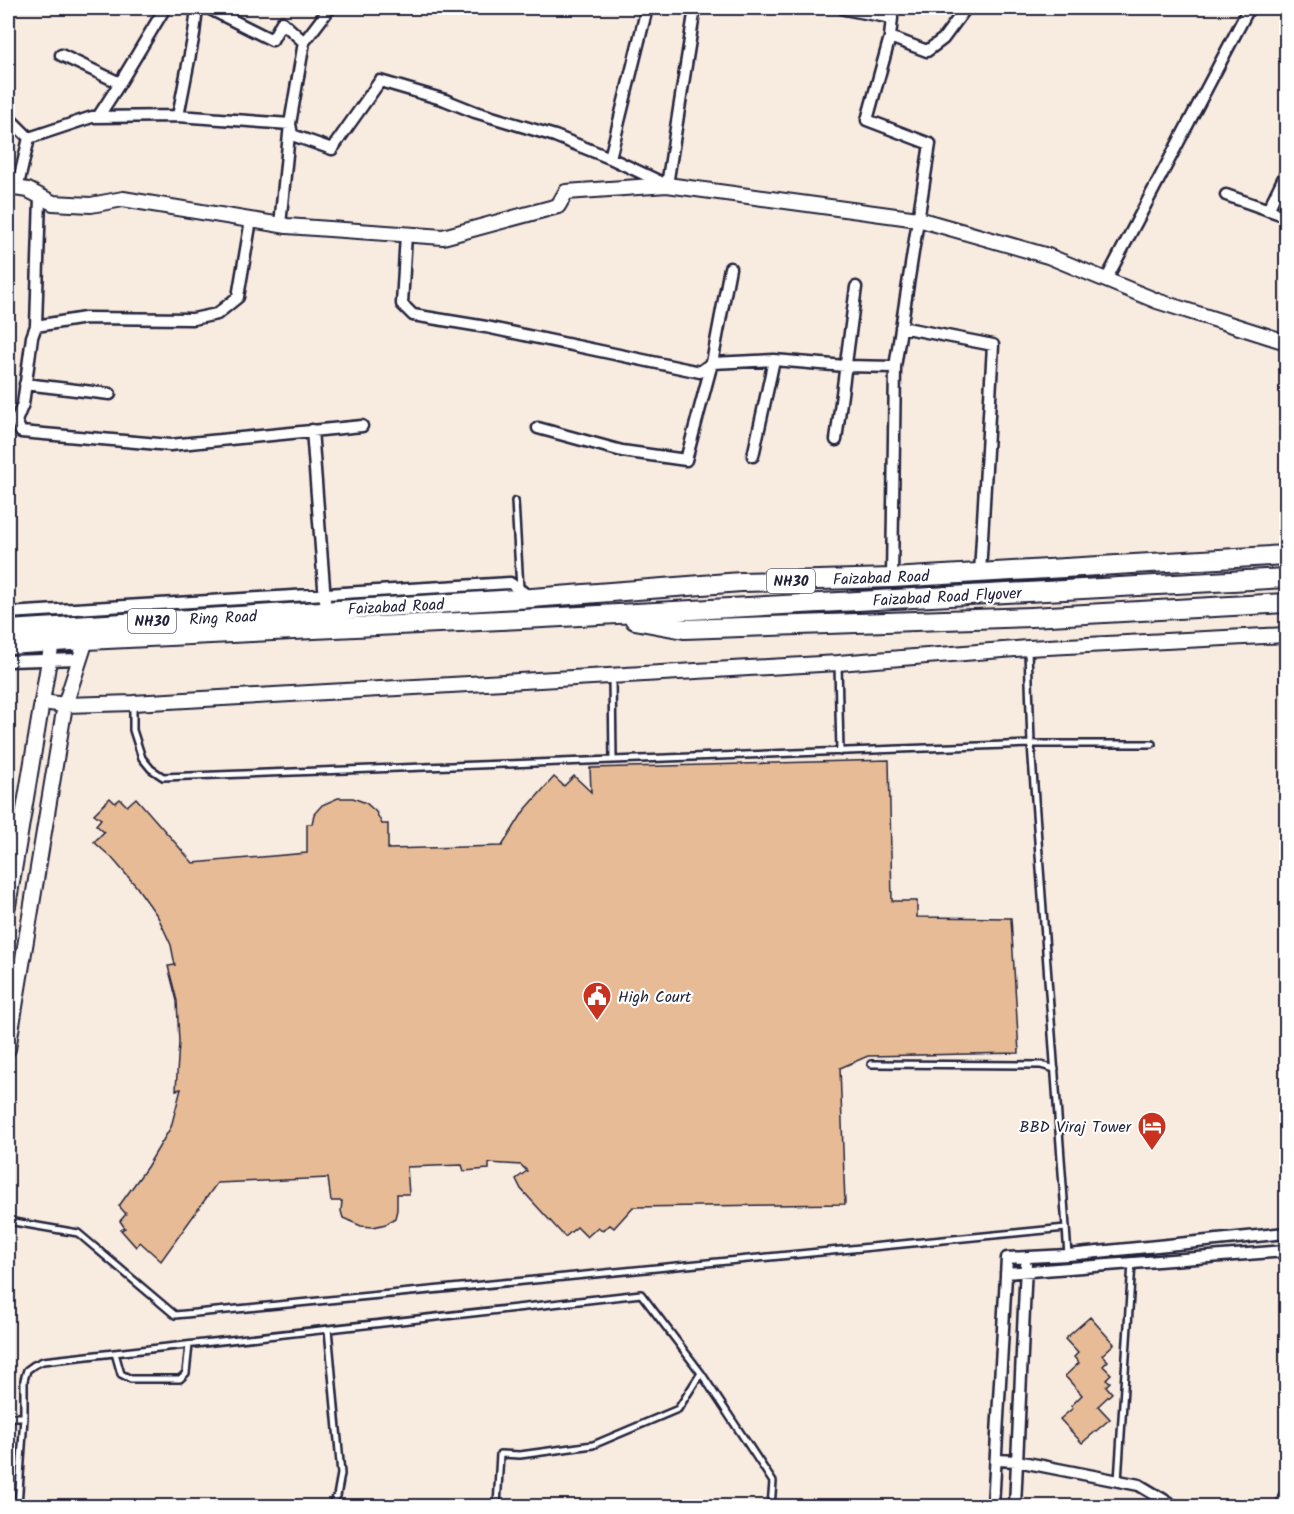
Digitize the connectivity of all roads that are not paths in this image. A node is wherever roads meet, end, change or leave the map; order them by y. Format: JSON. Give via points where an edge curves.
{"nodes":[{"id":1,"x":165,"y":8,"type":"edge"},
{"id":2,"x":197,"y":8,"type":"edge"},
{"id":3,"x":208,"y":8,"type":"edge"},
{"id":4,"x":330,"y":8,"type":"edge"},
{"id":5,"x":647,"y":8,"type":"edge"},
{"id":6,"x":695,"y":8,"type":"edge"},
{"id":7,"x":841,"y":8,"type":"edge"},
{"id":8,"x":966,"y":8,"type":"edge"},
{"id":9,"x":1249,"y":8,"type":"edge"},
{"id":10,"x":890,"y":38,"type":"junction"},
{"id":11,"x":304,"y":42,"type":"junction"},
{"id":12,"x":61,"y":55,"type":"dead end"},
{"id":13,"x":120,"y":83,"type":"junction"},
{"id":14,"x":178,"y":116,"type":"junction"},
{"id":15,"x":8,"y":117,"type":"edge"},
{"id":16,"x":98,"y":117,"type":"junction"},
{"id":17,"x":290,"y":124,"type":"junction"},
{"id":18,"x":29,"y":138,"type":"junction"},
{"id":19,"x":610,"y":158,"type":"junction"},
{"id":20,"x":1287,"y":173,"type":"edge"},
{"id":21,"x":666,"y":185,"type":"junction"},
{"id":22,"x":12,"y":188,"type":"edge"},
{"id":23,"x":1226,"y":195,"type":"dead end"},
{"id":24,"x":40,"y":197,"type":"junction"},
{"id":25,"x":1268,"y":210,"type":"junction"},
{"id":26,"x":1287,"y":216,"type":"edge"},
{"id":27,"x":918,"y":219,"type":"junction"},
{"id":28,"x":251,"y":220,"type":"junction"},
{"id":29,"x":280,"y":225,"type":"junction"},
{"id":30,"x":406,"y":234,"type":"junction"},
{"id":31,"x":730,"y":268,"type":"dead end"},
{"id":32,"x":1106,"y":280,"type":"junction"},
{"id":33,"x":856,"y":287,"type":"dead end"},
{"id":34,"x":36,"y":326,"type":"junction"},
{"id":35,"x":901,"y":327,"type":"junction"},
{"id":36,"x":1287,"y":342,"type":"edge"},
{"id":37,"x":774,"y":360,"type":"junction"},
{"id":38,"x":712,"y":363,"type":"junction"},
{"id":39,"x":845,"y":366,"type":"junction"},
{"id":40,"x":895,"y":367,"type":"junction"},
{"id":41,"x":26,"y":384,"type":"junction"},
{"id":42,"x":110,"y":394,"type":"dead end"},
{"id":43,"x":12,"y":422,"type":"edge"},
{"id":44,"x":362,"y":426,"type":"dead end"},
{"id":45,"x":538,"y":428,"type":"dead end"},
{"id":46,"x":312,"y":430,"type":"junction"},
{"id":47,"x":836,"y":440,"type":"dead end"},
{"id":48,"x":753,"y":456,"type":"dead end"},
{"id":49,"x":515,"y":501,"type":"dead end"},
{"id":50,"x":1287,"y":555,"type":"edge"},
{"id":51,"x":980,"y":573,"type":"junction"},
{"id":52,"x":892,"y":578,"type":"junction"},
{"id":53,"x":1287,"y":578,"type":"edge"},
{"id":54,"x":526,"y":594,"type":"junction"},
{"id":55,"x":325,"y":602,"type":"junction"},
{"id":56,"x":1287,"y":603,"type":"edge"},
{"id":57,"x":8,"y":613,"type":"edge"},
{"id":58,"x":296,"y":613,"type":"joint"},
{"id":59,"x":607,"y":614,"type":"junction"},
{"id":60,"x":8,"y":630,"type":"edge"},
{"id":61,"x":1287,"y":635,"type":"edge"},
{"id":62,"x":86,"y":640,"type":"junction"},
{"id":63,"x":8,"y":645,"type":"edge"},
{"id":64,"x":1028,"y":648,"type":"junction"},
{"id":65,"x":51,"y":651,"type":"junction"},
{"id":66,"x":80,"y":659,"type":"junction"},
{"id":67,"x":8,"y":661,"type":"edge"},
{"id":68,"x":838,"y":663,"type":"junction"},
{"id":69,"x":612,"y":676,"type":"junction"},
{"id":70,"x":42,"y":702,"type":"junction"},
{"id":71,"x":133,"y":704,"type":"junction"},
{"id":72,"x":65,"y":705,"type":"junction"},
{"id":73,"x":1031,"y":744,"type":"junction"},
{"id":74,"x":1152,"y":744,"type":"dead end"},
{"id":75,"x":840,"y":752,"type":"junction"},
{"id":76,"x":614,"y":760,"type":"junction"},
{"id":77,"x":8,"y":906,"type":"edge"},
{"id":78,"x":14,"y":977,"type":"edge"},
{"id":79,"x":8,"y":1049,"type":"edge"},
{"id":80,"x":871,"y":1064,"type":"dead end"},
{"id":81,"x":1055,"y":1069,"type":"junction"},
{"id":82,"x":8,"y":1221,"type":"edge"},
{"id":83,"x":1066,"y":1228,"type":"junction"},
{"id":84,"x":1287,"y":1233,"type":"edge"},
{"id":85,"x":1287,"y":1251,"type":"edge"},
{"id":86,"x":1068,"y":1255,"type":"junction"},
{"id":87,"x":1027,"y":1256,"type":"junction"},
{"id":88,"x":1132,"y":1263,"type":"junction"},
{"id":89,"x":1026,"y":1272,"type":"junction"},
{"id":90,"x":1006,"y":1273,"type":"junction"},
{"id":91,"x":328,"y":1329,"type":"junction"},
{"id":92,"x":189,"y":1345,"type":"junction"},
{"id":93,"x":115,"y":1353,"type":"junction"},
{"id":94,"x":701,"y":1373,"type":"junction"},
{"id":95,"x":8,"y":1417,"type":"edge"},
{"id":96,"x":24,"y":1417,"type":"junction"},
{"id":97,"x":997,"y":1460,"type":"junction"},
{"id":98,"x":1017,"y":1461,"type":"junction"},
{"id":99,"x":1118,"y":1481,"type":"junction"},
{"id":100,"x":1287,"y":1497,"type":"edge"},
{"id":101,"x":18,"y":1506,"type":"edge"},
{"id":102,"x":330,"y":1506,"type":"edge"},
{"id":103,"x":497,"y":1506,"type":"edge"},
{"id":104,"x":771,"y":1506,"type":"edge"},
{"id":105,"x":993,"y":1506,"type":"edge"},
{"id":106,"x":1015,"y":1506,"type":"edge"},
{"id":107,"x":1174,"y":1506,"type":"edge"},
{"id":108,"x":1284,"y":1506,"type":"edge"}],
"edges":[{"from":1,"to":13,"type":"street"},
{"from":2,"to":14,"type":"street"},
{"from":3,"to":11,"type":"street","via":[[272,39],[282,22]]},
{"from":4,"to":11,"type":"street"},
{"from":5,"to":19,"type":"street"},
{"from":6,"to":21,"type":"street"},
{"from":7,"to":10,"type":"street","via":[[892,18]]},
{"from":8,"to":10,"type":"street","via":[[943,39],[927,51]]},
{"from":9,"to":32,"type":"street"},
{"from":10,"to":27,"type":"street","via":[[867,120],[930,144]]},
{"from":11,"to":17,"type":"street"},
{"from":12,"to":13,"type":"street"},
{"from":13,"to":16,"type":"street"},
{"from":14,"to":16,"type":"street"},
{"from":14,"to":17,"type":"street"},
{"from":15,"to":18,"type":"street"},
{"from":16,"to":18,"type":"street"},
{"from":17,"to":19,"type":"street","via":[[292,135],[332,149],[380,81],[555,136]]},
{"from":17,"to":29,"type":"street"},
{"from":18,"to":22,"type":"street"},
{"from":19,"to":21,"type":"street"},
{"from":20,"to":25,"type":"street"},
{"from":21,"to":27,"type":"street"},
{"from":21,"to":30,"type":"street","via":[[566,192],[558,206],[443,237]]},
{"from":22,"to":24,"type":"street"},
{"from":23,"to":25,"type":"street"},
{"from":24,"to":28,"type":"street","via":[[53,203],[91,205],[123,199]]},
{"from":24,"to":34,"type":"street"},
{"from":25,"to":26,"type":"street"},
{"from":27,"to":32,"type":"street","via":[[1048,256]]},
{"from":27,"to":35,"type":"street"},
{"from":28,"to":29,"type":"street"},
{"from":28,"to":34,"type":"street","via":[[238,297],[217,314],[193,319],[85,318]]},
{"from":29,"to":30,"type":"street"},
{"from":30,"to":38,"type":"street","via":[[402,304],[413,315],[700,372]]},
{"from":31,"to":38,"type":"street"},
{"from":32,"to":36,"type":"street","via":[[1157,301]]},
{"from":33,"to":39,"type":"street"},
{"from":34,"to":41,"type":"street"},
{"from":35,"to":40,"type":"street"},
{"from":35,"to":51,"type":"street","via":[[993,345]]},
{"from":37,"to":38,"type":"street"},
{"from":37,"to":39,"type":"street"},
{"from":37,"to":48,"type":"street"},
{"from":38,"to":45,"type":"street","via":[[686,460],[622,451]]},
{"from":39,"to":40,"type":"street"},
{"from":39,"to":47,"type":"street"},
{"from":40,"to":52,"type":"street"},
{"from":41,"to":42,"type":"street"},
{"from":41,"to":43,"type":"street","via":[[23,404]]},
{"from":43,"to":46,"type":"street","via":[[21,432],[170,445]]},
{"from":44,"to":46,"type":"street"},
{"from":46,"to":55,"type":"street"},
{"from":49,"to":54,"type":"lane"},
{"from":50,"to":51,"type":"highway","name":"Faizabad Road","number":"NH30"},
{"from":51,"to":52,"type":"highway","name":"Faizabad Road","number":"NH30"},
{"from":52,"to":54,"type":"highway","name":"Faizabad Road","number":"NH30"},
{"from":53,"to":59,"type":"highway","name":"Faizabad Road Flyover"},
{"from":54,"to":55,"type":"highway","name":"Faizabad Road","number":"NH30"},
{"from":55,"to":57,"type":"street"},
{"from":55,"to":58,"type":"highway","name":"Faizabad Road","number":"NH30"},
{"from":56,"to":59,"type":"highway","number":"NH30","via":[[684,629]]},
{"from":58,"to":60,"type":"highway","name":"Ring Road","number":"NH30"},
{"from":59,"to":62,"type":"highway","name":"Faizabad Road","number":"NH30"},
{"from":61,"to":64,"type":"street"},
{"from":62,"to":65,"type":"highway","name":"Faizabad Road","number":"NH30"},
{"from":62,"to":66,"type":"street"},
{"from":63,"to":65,"type":"highway","name":"Faizabad Road","number":"NH30"},
{"from":64,"to":68,"type":"street"},
{"from":64,"to":73,"type":"lane"},
{"from":65,"to":66,"type":"street"},
{"from":65,"to":67,"type":"street"},
{"from":65,"to":70,"type":"street"},
{"from":66,"to":72,"type":"street"},
{"from":68,"to":69,"type":"street"},
{"from":68,"to":75,"type":"lane"},
{"from":69,"to":71,"type":"street"},
{"from":69,"to":76,"type":"lane"},
{"from":70,"to":72,"type":"street"},
{"from":70,"to":77,"type":"street"},
{"from":71,"to":72,"type":"street"},
{"from":71,"to":76,"type":"lane","via":[[133,730],[142,758],[163,777]]},
{"from":72,"to":78,"type":"street"},
{"from":73,"to":74,"type":"lane"},
{"from":73,"to":75,"type":"lane"},
{"from":73,"to":81,"type":"lane"},
{"from":75,"to":76,"type":"lane"},
{"from":78,"to":79,"type":"street"},
{"from":80,"to":81,"type":"lane","via":[[1041,1065]]},
{"from":81,"to":83,"type":"lane"},
{"from":82,"to":83,"type":"lane","via":[[78,1233],[175,1315]]},
{"from":83,"to":86,"type":"lane"},
{"from":84,"to":86,"type":"street"},
{"from":85,"to":88,"type":"street"},
{"from":86,"to":87,"type":"street"},
{"from":87,"to":89,"type":"street"},
{"from":87,"to":90,"type":"street","via":[[1007,1258]]},
{"from":88,"to":89,"type":"street"},
{"from":88,"to":99,"type":"lane"},
{"from":89,"to":90,"type":"street"},
{"from":89,"to":98,"type":"street"},
{"from":90,"to":97,"type":"street"},
{"from":91,"to":92,"type":"lane"},
{"from":91,"to":94,"type":"lane","via":[[641,1294]]},
{"from":91,"to":102,"type":"lane","via":[[341,1474],[337,1496]]},
{"from":92,"to":93,"type":"lane"},
{"from":92,"to":93,"type":"lane","via":[[186,1373],[180,1379],[131,1379],[121,1374]]},
{"from":93,"to":96,"type":"lane","via":[[34,1365],[27,1370],[24,1380]]},
{"from":94,"to":103,"type":"lane","via":[[678,1409],[593,1445],[500,1454]]},
{"from":94,"to":104,"type":"lane","via":[[773,1482]]},
{"from":95,"to":96,"type":"lane"},
{"from":96,"to":101,"type":"lane"},
{"from":97,"to":98,"type":"street"},
{"from":97,"to":105,"type":"street"},
{"from":98,"to":99,"type":"street"},
{"from":98,"to":106,"type":"street"},
{"from":99,"to":107,"type":"street","via":[[1139,1485]]},
{"from":100,"to":108,"type":"street"}]}
